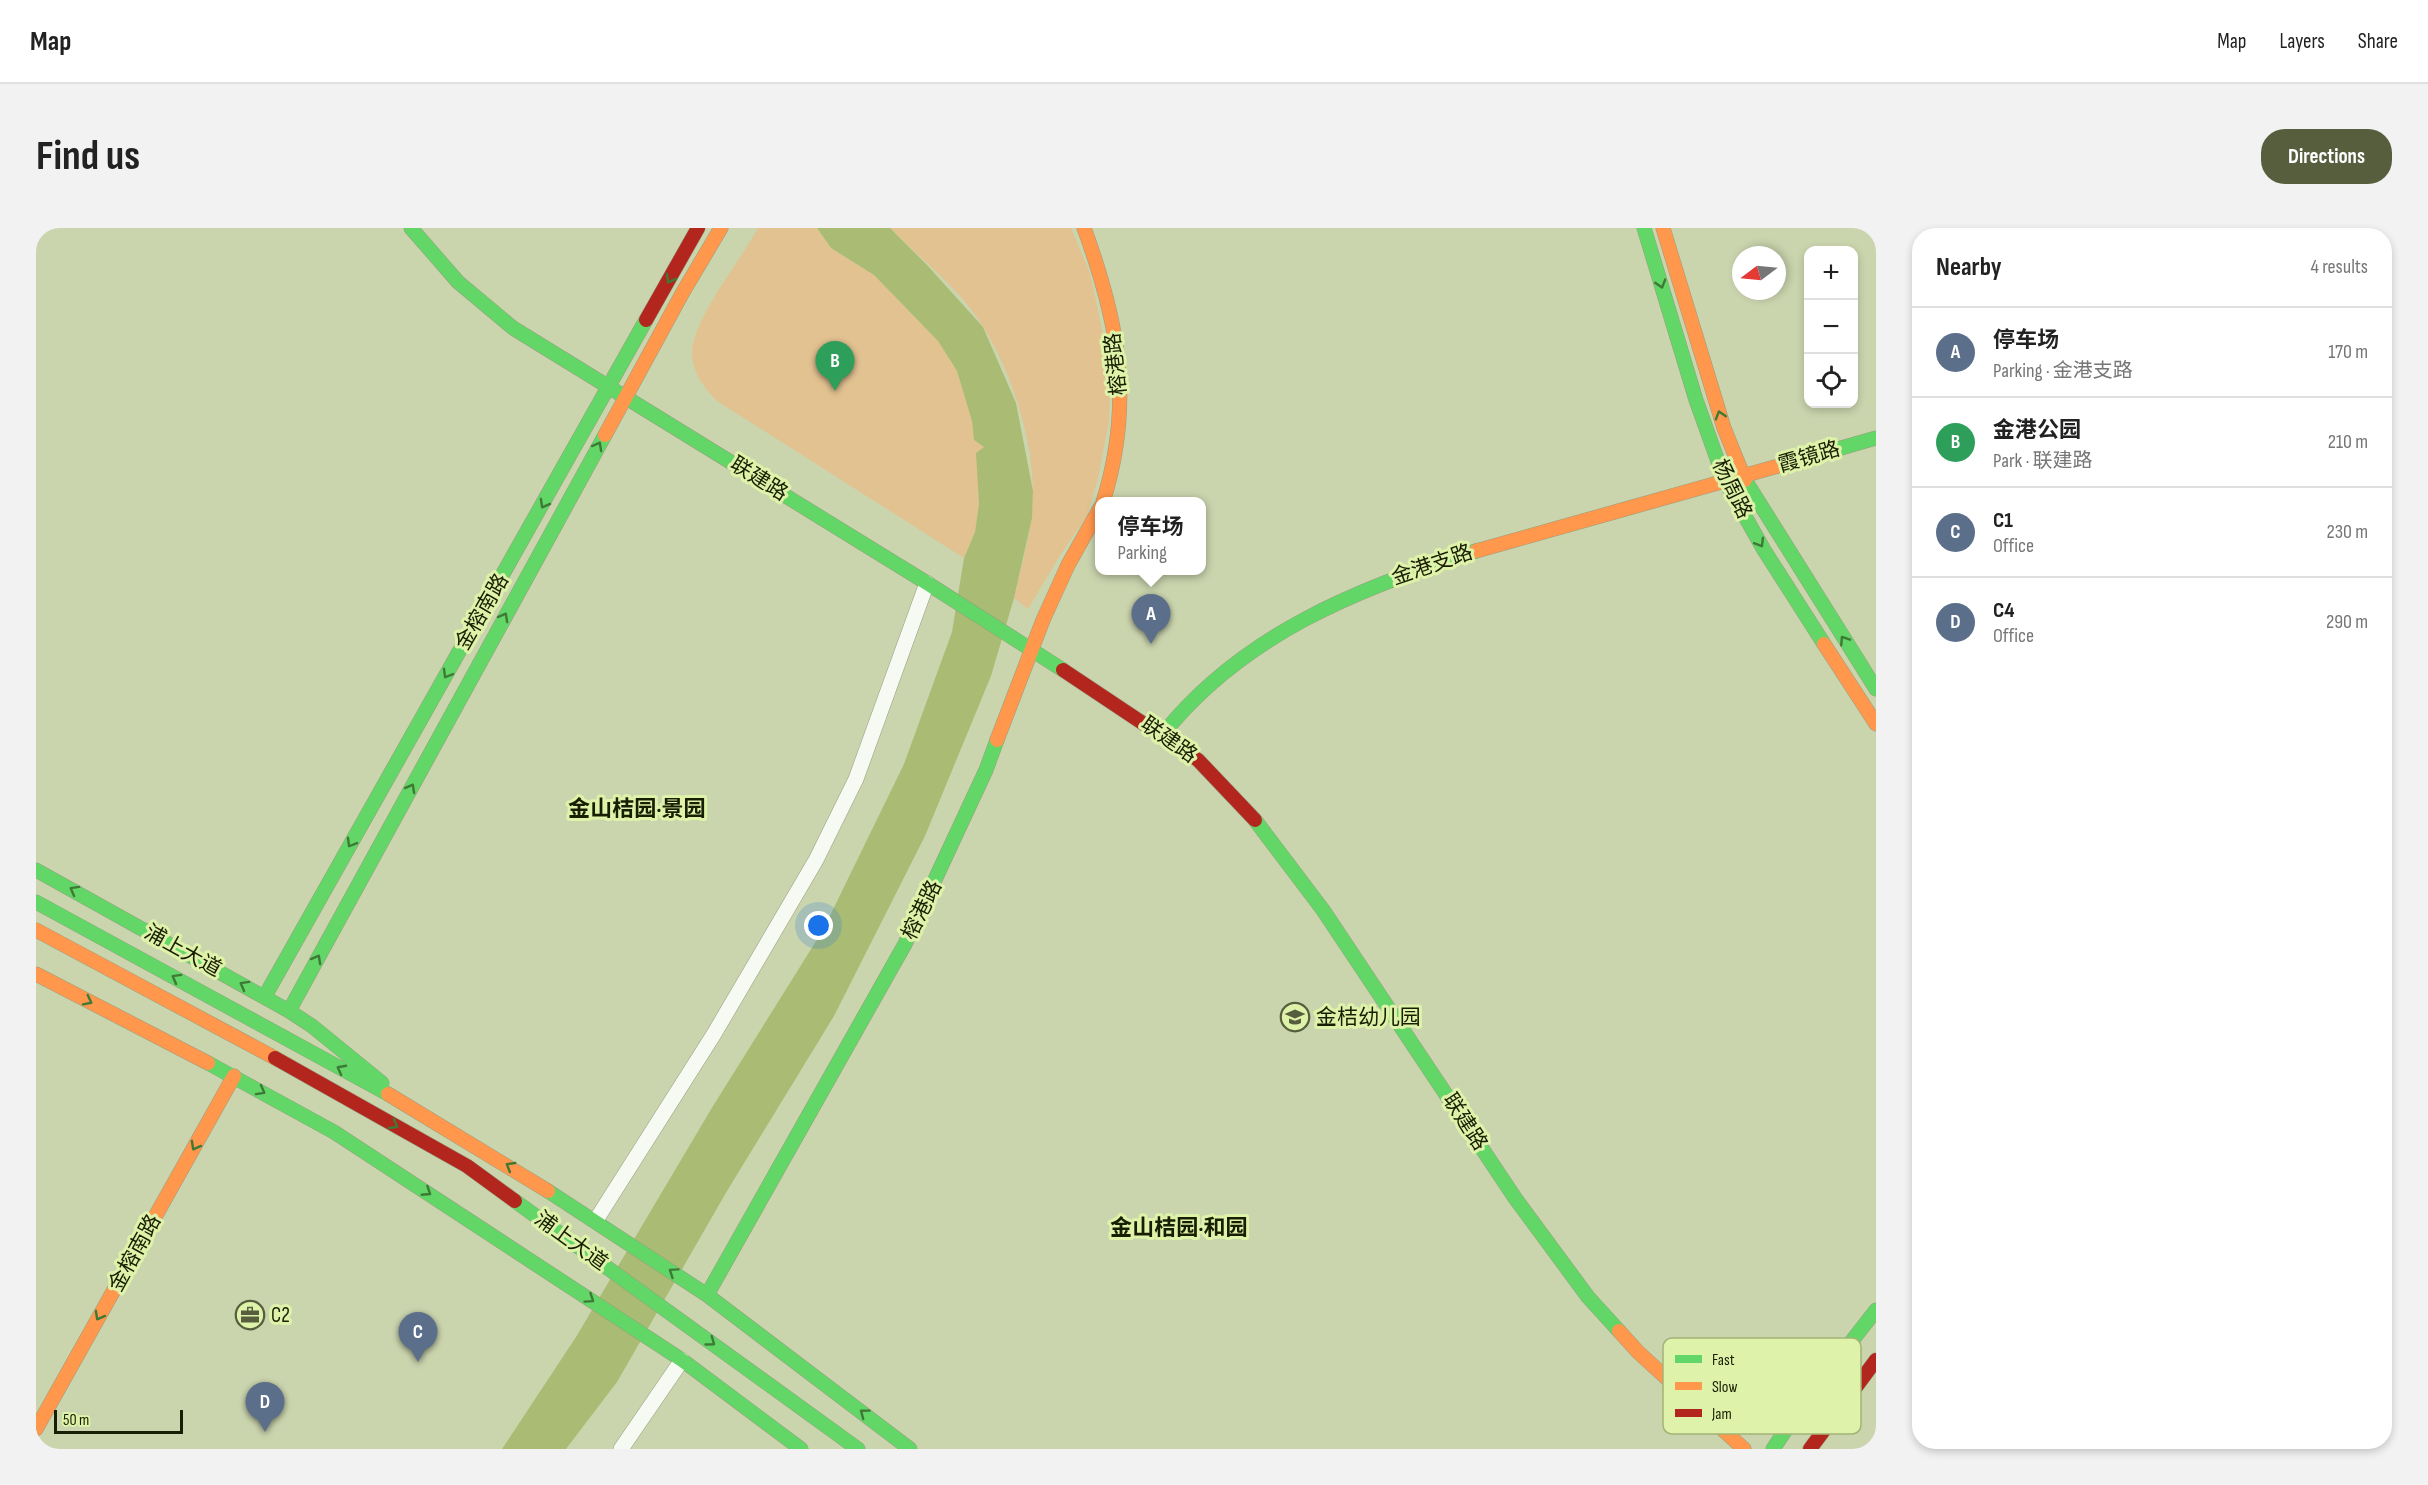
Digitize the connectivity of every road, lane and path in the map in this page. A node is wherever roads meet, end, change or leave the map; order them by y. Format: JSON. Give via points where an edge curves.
{"nodes":[{"id":1,"x":411,"y":228,"type":"edge"},
{"id":2,"x":698,"y":228,"type":"edge"},
{"id":3,"x":721,"y":228,"type":"edge"},
{"id":4,"x":1084,"y":228,"type":"edge"},
{"id":5,"x":1644,"y":228,"type":"edge"},
{"id":6,"x":1663,"y":228,"type":"edge"},
{"id":7,"x":609,"y":387,"type":"junction"},
{"id":8,"x":626,"y":397,"type":"junction"},
{"id":9,"x":1876,"y":438,"type":"edge"},
{"id":10,"x":1743,"y":476,"type":"junction"},
{"id":11,"x":1725,"y":481,"type":"junction"},
{"id":12,"x":1104,"y":497,"type":"edge"},
{"id":13,"x":1095,"y":517,"type":"edge"},
{"id":14,"x":927,"y":583,"type":"junction"},
{"id":15,"x":1031,"y":650,"type":"junction"},
{"id":16,"x":1876,"y":689,"type":"edge"},
{"id":17,"x":1876,"y":724,"type":"edge"},
{"id":18,"x":1163,"y":734,"type":"junction"},
{"id":19,"x":36,"y":870,"type":"edge"},
{"id":20,"x":36,"y":902,"type":"edge"},
{"id":21,"x":36,"y":930,"type":"edge"},
{"id":22,"x":36,"y":974,"type":"edge"},
{"id":23,"x":265,"y":996,"type":"junction"},
{"id":24,"x":289,"y":1011,"type":"junction"},
{"id":25,"x":234,"y":1076,"type":"junction"},
{"id":26,"x":410,"y":1106,"type":"junction"},
{"id":27,"x":596,"y":1220,"type":"junction"},
{"id":28,"x":707,"y":1294,"type":"junction"},
{"id":29,"x":1876,"y":1310,"type":"edge"},
{"id":30,"x":1854,"y":1338,"type":"edge"},
{"id":31,"x":682,"y":1360,"type":"junction"},
{"id":32,"x":1876,"y":1360,"type":"edge"},
{"id":33,"x":1663,"y":1375,"type":"edge"},
{"id":34,"x":1861,"y":1380,"type":"edge"},
{"id":35,"x":36,"y":1429,"type":"edge"},
{"id":36,"x":1728,"y":1434,"type":"edge"},
{"id":37,"x":1783,"y":1434,"type":"edge"},
{"id":38,"x":1821,"y":1434,"type":"edge"},
{"id":39,"x":621,"y":1449,"type":"edge"},
{"id":40,"x":801,"y":1449,"type":"edge"},
{"id":41,"x":858,"y":1449,"type":"edge"},
{"id":42,"x":910,"y":1449,"type":"edge"},
{"id":43,"x":1744,"y":1449,"type":"edge"},
{"id":44,"x":1773,"y":1449,"type":"edge"},
{"id":45,"x":1810,"y":1449,"type":"edge"}],
"edges":[{"from":1,"to":7,"type":"main road","name":"联建路","via":[[451,274],[500,319]]},
{"from":2,"to":7,"type":"main road","name":"金榕南路","one_way":true},
{"from":3,"to":8,"type":"main road"},
{"from":4,"to":12,"type":"main road","name":"榕港路","via":[[1112,319],[1121,382],[1115,465]]},
{"from":5,"to":11,"type":"main road","name":"杨周路","one_way":true},
{"from":10,"to":6,"type":"main road","name":"杨周路","one_way":true,"via":[[1724,428]]},
{"from":7,"to":8,"type":"main road","name":"联建路"},
{"from":7,"to":23,"type":"main road","name":"金榕南路","one_way":true},
{"from":8,"to":14,"type":"main road","name":"联建路"},
{"from":24,"to":8,"type":"main road","one_way":true},
{"from":9,"to":10,"type":"main road","name":"霞镜路"},
{"from":10,"to":11,"type":"main road","name":"金港支路"},
{"from":16,"to":10,"type":"main road","name":"杨周路","one_way":true},
{"from":11,"to":17,"type":"main road","name":"杨周路","one_way":true,"via":[[1764,550]]},
{"from":11,"to":18,"type":"main road","name":"金港支路","via":[[1459,555],[1342,600],[1288,628],[1236,662],[1200,692]]},
{"from":13,"to":15,"type":"main road","name":"榕港路","via":[[1068,565]]},
{"from":14,"to":15,"type":"main road","name":"联建路"},
{"from":14,"to":27,"type":"street","via":[[856,779],[816,860],[714,1034]]},
{"from":15,"to":18,"type":"main road","name":"联建路"},
{"from":15,"to":28,"type":"main road","name":"榕港路","via":[[986,770],[905,944]]},
{"from":18,"to":33,"type":"main road","name":"联建路","via":[[1216,776],[1289,863],[1353,952],[1515,1198],[1588,1297]]},
{"from":23,"to":19,"type":"main road","name":"浦上大道","one_way":true},
{"from":26,"to":20,"type":"main road","name":"浦上大道","one_way":true},
{"from":21,"to":41,"type":"main road","name":"浦上大道","one_way":true,"via":[[467,1166]]},
{"from":22,"to":25,"type":"main road","one_way":true},
{"from":23,"to":24,"type":"main road","name":"浦上大道"},
{"from":24,"to":26,"type":"main road","name":"浦上大道"},
{"from":25,"to":31,"type":"main road","one_way":true,"via":[[334,1132]]},
{"from":25,"to":35,"type":"main road","name":"金榕南路","one_way":true},
{"from":27,"to":26,"type":"main road","name":"浦上大道","one_way":true},
{"from":28,"to":27,"type":"main road","name":"浦上大道","one_way":true},
{"from":42,"to":28,"type":"main road","name":"浦上大道","one_way":true},
{"from":29,"to":30,"type":"main road"},
{"from":31,"to":39,"type":"street"},
{"from":31,"to":40,"type":"main road"},
{"from":32,"to":34,"type":"main road"},
{"from":36,"to":43,"type":"main road","name":"联建路"},
{"from":37,"to":44,"type":"main road"},
{"from":38,"to":45,"type":"main road"}]}
